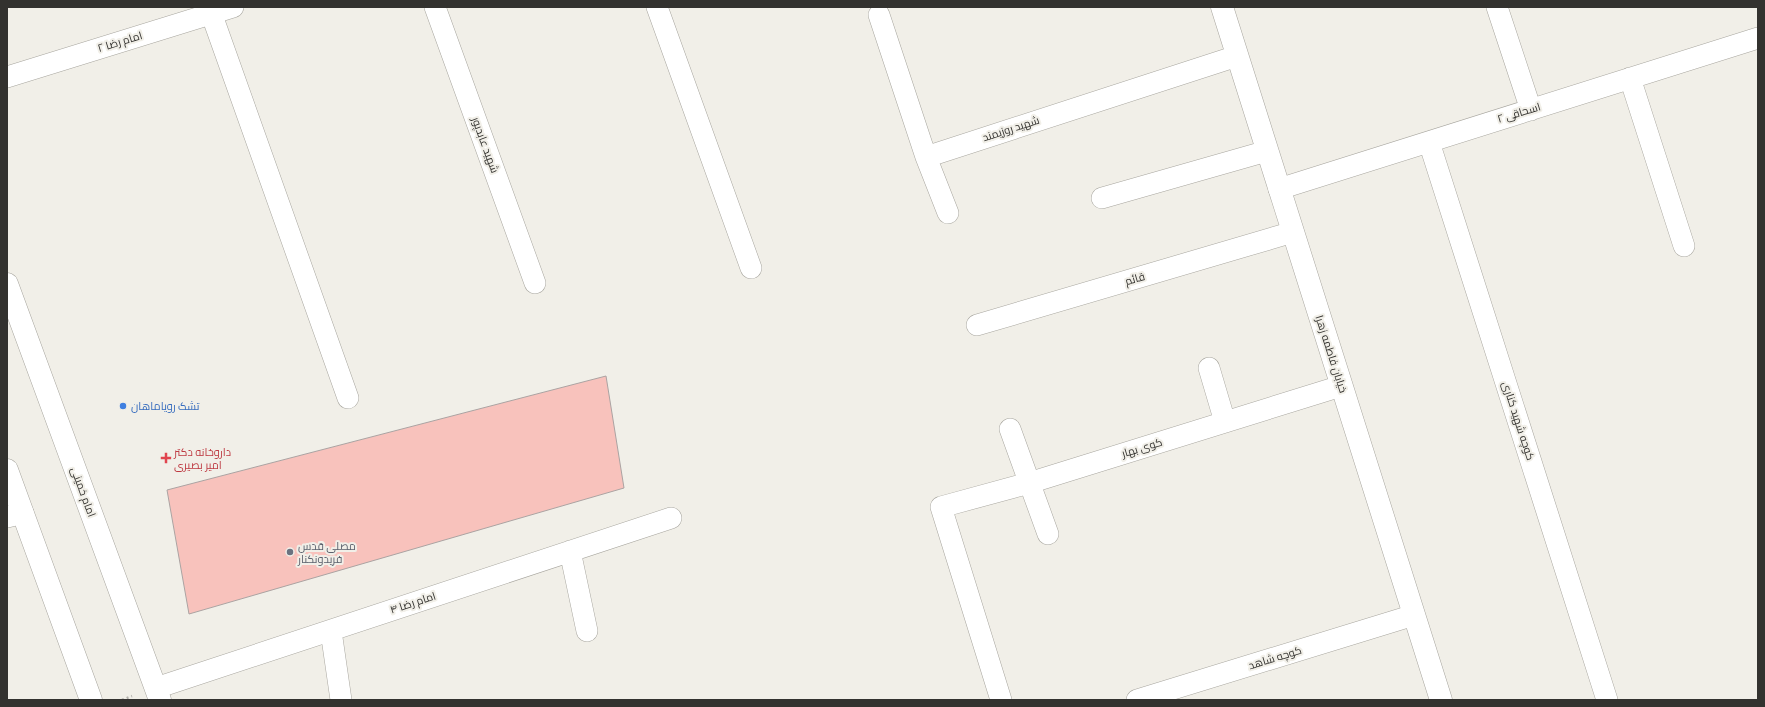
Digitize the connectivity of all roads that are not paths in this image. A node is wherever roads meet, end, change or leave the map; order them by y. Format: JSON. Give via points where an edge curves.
{"nodes":[{"id":1,"x":233,"y":7,"type":"edge"},
{"id":2,"x":435,"y":7,"type":"edge"},
{"id":3,"x":657,"y":7,"type":"edge"},
{"id":4,"x":1222,"y":7,"type":"edge"},
{"id":5,"x":1497,"y":7,"type":"edge"},
{"id":6,"x":210,"y":10,"type":"edge"},
{"id":7,"x":879,"y":15,"type":"dead end"},
{"id":8,"x":1758,"y":38,"type":"edge"},
{"id":9,"x":1237,"y":56,"type":"junction"},
{"id":10,"x":7,"y":77,"type":"edge"},
{"id":11,"x":1630,"y":78,"type":"junction"},
{"id":12,"x":1531,"y":110,"type":"junction"},
{"id":13,"x":1429,"y":142,"type":"junction"},
{"id":14,"x":1267,"y":151,"type":"junction"},
{"id":15,"x":926,"y":156,"type":"junction"},
{"id":16,"x":1279,"y":189,"type":"junction"},
{"id":17,"x":1102,"y":198,"type":"dead end"},
{"id":18,"x":948,"y":213,"type":"dead end"},
{"id":19,"x":1293,"y":232,"type":"junction"},
{"id":20,"x":1684,"y":246,"type":"dead end"},
{"id":21,"x":751,"y":268,"type":"dead end"},
{"id":22,"x":535,"y":283,"type":"dead end"},
{"id":23,"x":7,"y":284,"type":"edge"},
{"id":24,"x":977,"y":325,"type":"dead end"},
{"id":25,"x":1208,"y":368,"type":"dead end"},
{"id":26,"x":1341,"y":386,"type":"junction"},
{"id":27,"x":348,"y":398,"type":"dead end"},
{"id":28,"x":1225,"y":422,"type":"junction"},
{"id":29,"x":1010,"y":429,"type":"dead end"},
{"id":30,"x":7,"y":470,"type":"edge"},
{"id":31,"x":1029,"y":483,"type":"junction"},
{"id":32,"x":15,"y":515,"type":"edge"},
{"id":33,"x":671,"y":518,"type":"dead end"},
{"id":34,"x":1048,"y":534,"type":"dead end"},
{"id":35,"x":570,"y":552,"type":"junction"},
{"id":36,"x":1414,"y":615,"type":"junction"},
{"id":37,"x":331,"y":630,"type":"junction"},
{"id":38,"x":587,"y":631,"type":"dead end"},
{"id":39,"x":158,"y":694,"type":"edge"},
{"id":40,"x":88,"y":699,"type":"edge"},
{"id":41,"x":341,"y":700,"type":"edge"},
{"id":42,"x":1001,"y":700,"type":"edge"},
{"id":43,"x":1137,"y":700,"type":"edge"},
{"id":44,"x":1441,"y":700,"type":"edge"},
{"id":45,"x":1607,"y":700,"type":"edge"}],
"edges":[{"from":1,"to":6,"type":"street","name":"امام رضا ۲"},
{"from":2,"to":22,"type":"street","name":"شهید عابدپور"},
{"from":3,"to":21,"type":"street"},
{"from":4,"to":9,"type":"street","name":"خیابان فاطمه زهرا"},
{"from":5,"to":12,"type":"street"},
{"from":6,"to":10,"type":"street","name":"امام رضا ۲"},
{"from":6,"to":27,"type":"street"},
{"from":7,"to":15,"type":"street"},
{"from":8,"to":11,"type":"street","name":"اسحاقی ۲"},
{"from":9,"to":14,"type":"street","name":"خیابان فاطمه زهرا"},
{"from":9,"to":15,"type":"street","name":"شهید روزیمند"},
{"from":11,"to":12,"type":"street","name":"اسحاقی ۲"},
{"from":11,"to":20,"type":"street"},
{"from":12,"to":13,"type":"street","name":"اسحاقی ۲"},
{"from":13,"to":16,"type":"street","name":"اسحاقی ۲"},
{"from":13,"to":45,"type":"street","name":"کوچه شهید کناری"},
{"from":14,"to":16,"type":"street","name":"خیابان فاطمه زهرا"},
{"from":14,"to":17,"type":"street"},
{"from":15,"to":18,"type":"street"},
{"from":16,"to":19,"type":"street","name":"خیابان فاطمه زهرا"},
{"from":19,"to":24,"type":"street","name":"قائم"},
{"from":19,"to":26,"type":"street","name":"خیابان فاطمه زهرا"},
{"from":23,"to":39,"type":"street","name":"امام خمینی"},
{"from":25,"to":28,"type":"street"},
{"from":26,"to":28,"type":"street","name":"کوی بهار"},
{"from":26,"to":36,"type":"street","name":"خیابان فاطمه زهرا"},
{"from":28,"to":31,"type":"street","name":"کوی بهار"},
{"from":29,"to":31,"type":"street"},
{"from":30,"to":32,"type":"street"},
{"from":31,"to":34,"type":"street"},
{"from":31,"to":42,"type":"street","name":"کوی بهار","via":[[941,507]]},
{"from":32,"to":40,"type":"street"},
{"from":33,"to":35,"type":"street","name":"امام رضا ۴"},
{"from":35,"to":37,"type":"street","name":"امام رضا ۴"},
{"from":35,"to":38,"type":"street"},
{"from":36,"to":43,"type":"street","name":"کوچه شاهد"},
{"from":36,"to":44,"type":"street","name":"خیابان فاطمه زهرا"},
{"from":37,"to":39,"type":"street","name":"امام رضا ۴"},
{"from":37,"to":41,"type":"street"}]}
